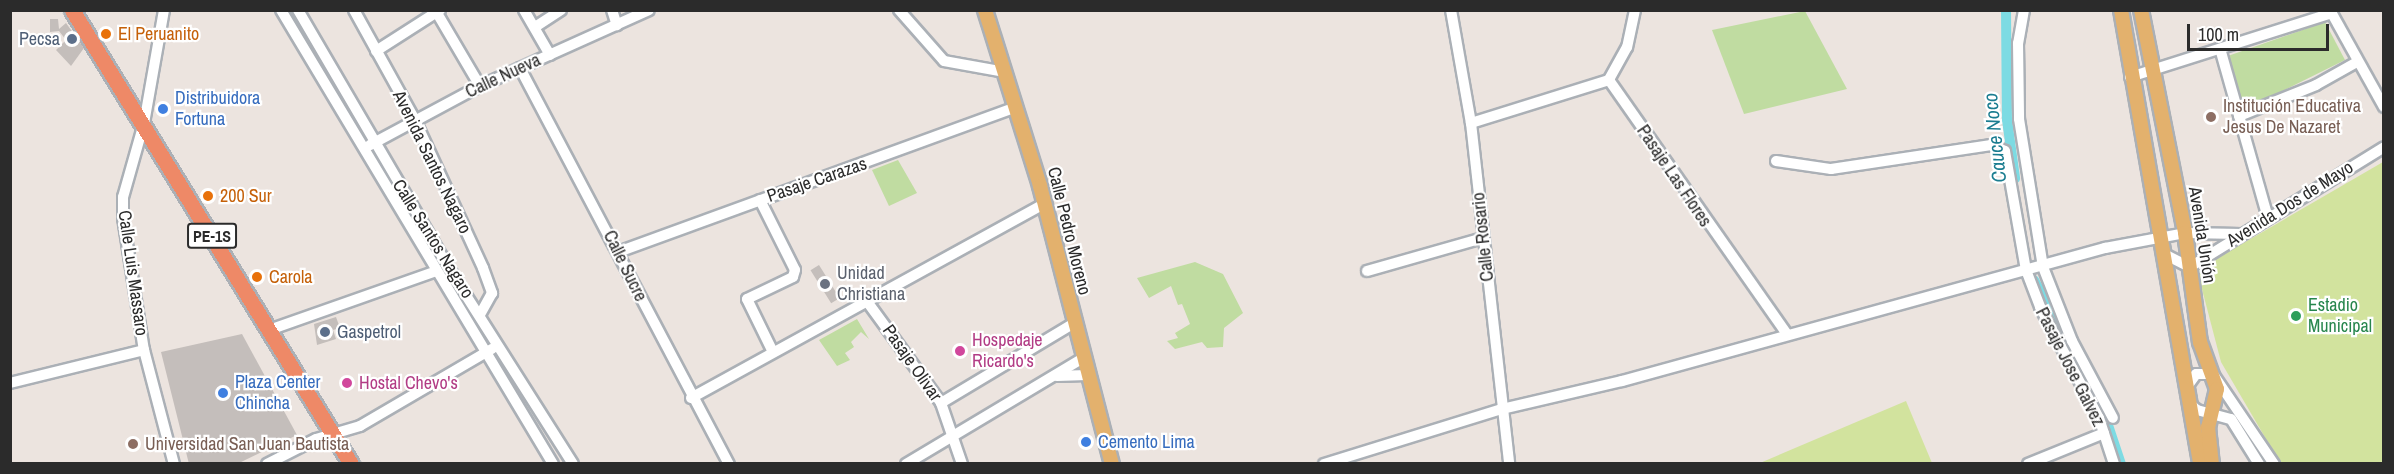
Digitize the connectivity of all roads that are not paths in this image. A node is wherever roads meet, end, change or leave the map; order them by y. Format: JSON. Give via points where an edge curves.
{"nodes":[{"id":1,"x":72,"y":10,"type":"edge"},
{"id":2,"x":164,"y":10,"type":"edge"},
{"id":3,"x":281,"y":10,"type":"edge"},
{"id":4,"x":298,"y":10,"type":"edge"},
{"id":5,"x":354,"y":10,"type":"edge"},
{"id":6,"x":524,"y":10,"type":"edge"},
{"id":7,"x":561,"y":10,"type":"edge"},
{"id":8,"x":612,"y":10,"type":"edge"},
{"id":9,"x":649,"y":10,"type":"edge"},
{"id":10,"x":899,"y":10,"type":"edge"},
{"id":11,"x":985,"y":10,"type":"edge"},
{"id":12,"x":1451,"y":10,"type":"edge"},
{"id":13,"x":1635,"y":10,"type":"edge"},
{"id":14,"x":2024,"y":10,"type":"edge"},
{"id":15,"x":2121,"y":10,"type":"edge"},
{"id":16,"x":2141,"y":10,"type":"edge"},
{"id":17,"x":439,"y":11,"type":"edge"},
{"id":18,"x":2331,"y":12,"type":"edge"},
{"id":19,"x":617,"y":25,"type":"junction"},
{"id":20,"x":535,"y":27,"type":"junction"},
{"id":21,"x":376,"y":51,"type":"junction"},
{"id":22,"x":2221,"y":52,"type":"junction"},
{"id":23,"x":550,"y":55,"type":"junction"},
{"id":24,"x":2357,"y":62,"type":"junction"},
{"id":25,"x":519,"y":68,"type":"junction"},
{"id":26,"x":2154,"y":70,"type":"junction"},
{"id":27,"x":1005,"y":72,"type":"junction"},
{"id":28,"x":2130,"y":77,"type":"junction"},
{"id":29,"x":1609,"y":80,"type":"junction"},
{"id":30,"x":480,"y":86,"type":"junction"},
{"id":31,"x":1016,"y":107,"type":"junction"},
{"id":32,"x":2384,"y":107,"type":"edge"},
{"id":33,"x":2239,"y":116,"type":"junction"},
{"id":34,"x":415,"y":120,"type":"junction"},
{"id":35,"x":144,"y":123,"type":"junction"},
{"id":36,"x":1471,"y":123,"type":"junction"},
{"id":37,"x":374,"y":143,"type":"junction"},
{"id":38,"x":2384,"y":147,"type":"edge"},
{"id":39,"x":362,"y":150,"type":"junction"},
{"id":40,"x":1776,"y":160,"type":"dead end"},
{"id":41,"x":760,"y":200,"type":"junction"},
{"id":42,"x":1045,"y":204,"type":"junction"},
{"id":43,"x":2267,"y":215,"type":"junction"},
{"id":44,"x":2185,"y":233,"type":"junction"},
{"id":45,"x":2241,"y":234,"type":"junction"},
{"id":46,"x":2163,"y":236,"type":"junction"},
{"id":47,"x":1483,"y":238,"type":"junction"},
{"id":48,"x":618,"y":252,"type":"junction"},
{"id":49,"x":2166,"y":255,"type":"junction"},
{"id":50,"x":2043,"y":267,"type":"junction"},
{"id":51,"x":2190,"y":267,"type":"junction"},
{"id":52,"x":2026,"y":270,"type":"junction"},
{"id":53,"x":1367,"y":271,"type":"dead end"},
{"id":54,"x":434,"y":272,"type":"junction"},
{"id":55,"x":866,"y":300,"type":"junction"},
{"id":56,"x":480,"y":315,"type":"junction"},
{"id":57,"x":1074,"y":323,"type":"junction"},
{"id":58,"x":269,"y":330,"type":"junction"},
{"id":59,"x":1786,"y":333,"type":"junction"},
{"id":60,"x":499,"y":344,"type":"junction"},
{"id":61,"x":144,"y":350,"type":"junction"},
{"id":62,"x":772,"y":350,"type":"junction"},
{"id":63,"x":486,"y":352,"type":"junction"},
{"id":64,"x":1083,"y":358,"type":"junction"},
{"id":65,"x":2213,"y":374,"type":"junction"},
{"id":66,"x":1087,"y":375,"type":"junction"},
{"id":67,"x":1056,"y":376,"type":"junction"},
{"id":68,"x":10,"y":383,"type":"edge"},
{"id":69,"x":2186,"y":388,"type":"junction"},
{"id":70,"x":691,"y":398,"type":"junction"},
{"id":71,"x":941,"y":403,"type":"junction"},
{"id":72,"x":2189,"y":403,"type":"junction"},
{"id":73,"x":1502,"y":409,"type":"junction"},
{"id":74,"x":2211,"y":414,"type":"junction"},
{"id":75,"x":2113,"y":418,"type":"dead end"},
{"id":76,"x":2104,"y":433,"type":"junction"},
{"id":77,"x":333,"y":434,"type":"junction"},
{"id":78,"x":953,"y":436,"type":"junction"},
{"id":79,"x":2254,"y":462,"type":"edge"},
{"id":80,"x":174,"y":464,"type":"edge"},
{"id":81,"x":267,"y":464,"type":"edge"},
{"id":82,"x":351,"y":464,"type":"edge"},
{"id":83,"x":553,"y":464,"type":"edge"},
{"id":84,"x":573,"y":464,"type":"edge"},
{"id":85,"x":729,"y":464,"type":"edge"},
{"id":86,"x":906,"y":464,"type":"edge"},
{"id":87,"x":962,"y":464,"type":"edge"},
{"id":88,"x":1112,"y":464,"type":"edge"},
{"id":89,"x":1324,"y":464,"type":"edge"},
{"id":90,"x":1509,"y":464,"type":"edge"},
{"id":91,"x":2028,"y":464,"type":"edge"},
{"id":92,"x":2114,"y":464,"type":"edge"},
{"id":93,"x":2200,"y":464,"type":"edge"},
{"id":94,"x":2212,"y":464,"type":"edge"},
{"id":95,"x":2274,"y":464,"type":"edge"}],
"edges":[{"from":1,"to":35,"type":"highway","number":"PE-1S"},
{"from":2,"to":35,"type":"street","name":"Calle Luis Massaro"},
{"from":3,"to":39,"type":"street","name":"Calle Santos Nagaro"},
{"from":4,"to":37,"type":"street","name":"Calle Santos Nagaro"},
{"from":5,"to":21,"type":"street","name":"Avenida Santos Nagaro"},
{"from":6,"to":20,"type":"street"},
{"from":7,"to":20,"type":"street"},
{"from":8,"to":19,"type":"street"},
{"from":9,"to":19,"type":"street","name":"Calle Nueva"},
{"from":10,"to":27,"type":"street","via":[[944,61]]},
{"from":11,"to":27,"type":"main road","name":"Calle Pedro Moreno"},
{"from":12,"to":36,"type":"street","name":"Calle Rosario"},
{"from":13,"to":29,"type":"street","via":[[1627,47]]},
{"from":14,"to":50,"type":"street","via":[[2018,43],[2019,119]]},
{"from":15,"to":28,"type":"main road"},
{"from":16,"to":26,"type":"main road","name":"Avenida Unión"},
{"from":17,"to":21,"type":"street"},
{"from":17,"to":30,"type":"street"},
{"from":18,"to":22,"type":"street"},
{"from":18,"to":24,"type":"street"},
{"from":19,"to":23,"type":"street","name":"Calle Nueva"},
{"from":20,"to":23,"type":"street"},
{"from":21,"to":34,"type":"street","name":"Avenida Santos Nagaro"},
{"from":22,"to":26,"type":"street"},
{"from":22,"to":33,"type":"street"},
{"from":23,"to":25,"type":"street","name":"Calle Nueva"},
{"from":24,"to":32,"type":"street"},
{"from":24,"to":33,"type":"street","via":[[2316,86]]},
{"from":25,"to":30,"type":"street","name":"Calle Nueva"},
{"from":25,"to":48,"type":"street","name":"Calle Sucre"},
{"from":26,"to":28,"type":"street"},
{"from":26,"to":44,"type":"main road","name":"Avenida Unión"},
{"from":27,"to":31,"type":"main road","name":"Calle Pedro Moreno"},
{"from":28,"to":46,"type":"main road"},
{"from":29,"to":36,"type":"street"},
{"from":29,"to":59,"type":"street","name":"Pasaje Las Flores"},
{"from":30,"to":34,"type":"street","name":"Calle Nueva"},
{"from":31,"to":41,"type":"street","name":"Pasaje Carazas"},
{"from":31,"to":42,"type":"main road","name":"Calle Pedro Moreno"},
{"from":33,"to":43,"type":"street"},
{"from":34,"to":37,"type":"street","name":"Calle Nueva"},
{"from":34,"to":56,"type":"street","name":"Avenida Santos Nagaro","via":[[492,293]]},
{"from":35,"to":58,"type":"highway","number":"PE-1S"},
{"from":35,"to":61,"type":"street","name":"Calle Luis Massaro","via":[[123,197]]},
{"from":36,"to":47,"type":"street","name":"Calle Rosario"},
{"from":37,"to":39,"type":"street","name":"Calle Nueva"},
{"from":37,"to":56,"type":"street","name":"Calle Santos Nagaro"},
{"from":38,"to":43,"type":"street","name":"Avenida Dos de Mayo"},
{"from":39,"to":54,"type":"street","name":"Calle Santos Nagaro"},
{"from":40,"to":52,"type":"street","name":"Pasaje Jose Galvez","via":[[1831,169],[1991,145],[2005,151]]},
{"from":41,"to":48,"type":"street","name":"Pasaje Carazas"},
{"from":41,"to":62,"type":"street","via":[[795,270],[793,277],[747,299]]},
{"from":42,"to":55,"type":"street"},
{"from":42,"to":57,"type":"main road","name":"Calle Pedro Moreno"},
{"from":43,"to":45,"type":"street","name":"Avenida Dos de Mayo"},
{"from":44,"to":45,"type":"street"},
{"from":44,"to":46,"type":"street"},
{"from":44,"to":51,"type":"main road","name":"Avenida Unión"},
{"from":45,"to":51,"type":"street","name":"Avenida Dos de Mayo"},
{"from":46,"to":49,"type":"main road"},
{"from":46,"to":50,"type":"street"},
{"from":47,"to":53,"type":"street"},
{"from":47,"to":73,"type":"street","name":"Calle Rosario"},
{"from":48,"to":70,"type":"street","name":"Calle Sucre"},
{"from":49,"to":51,"type":"street"},
{"from":49,"to":69,"type":"main road"},
{"from":50,"to":52,"type":"street"},
{"from":50,"to":75,"type":"street","via":[[2072,341]]},
{"from":51,"to":65,"type":"main road","name":"Avenida Unión","via":[[2200,342]]},
{"from":52,"to":59,"type":"street"},
{"from":52,"to":76,"type":"street","name":"Pasaje Jose Galvez","via":[[2040,307]]},
{"from":54,"to":58,"type":"street"},
{"from":54,"to":63,"type":"street","name":"Calle Santos Nagaro"},
{"from":55,"to":62,"type":"street"},
{"from":55,"to":71,"type":"street","name":"Pasaje Olivar"},
{"from":56,"to":60,"type":"street","name":"Calle Santos Nagaro"},
{"from":57,"to":64,"type":"main road","name":"Calle Pedro Moreno"},
{"from":57,"to":71,"type":"street"},
{"from":58,"to":77,"type":"highway","number":"PE-1S"},
{"from":59,"to":73,"type":"street","via":[[1622,381]]},
{"from":60,"to":63,"type":"street"},
{"from":60,"to":84,"type":"street","name":"Calle Santos Nagaro"},
{"from":61,"to":68,"type":"street"},
{"from":61,"to":80,"type":"street","name":"Calle Luis Massaro"},
{"from":62,"to":70,"type":"street"},
{"from":63,"to":77,"type":"street","via":[[360,426]]},
{"from":63,"to":83,"type":"street","name":"Calle Santos Nagaro"},
{"from":64,"to":66,"type":"main road","name":"Calle Pedro Moreno"},
{"from":64,"to":67,"type":"street"},
{"from":65,"to":69,"type":"street","via":[[2196,374]]},
{"from":65,"to":74,"type":"main road","name":"Avenida Unión","via":[[2217,389]]},
{"from":65,"to":95,"type":"street"},
{"from":66,"to":67,"type":"street"},
{"from":66,"to":88,"type":"main road","name":"Calle Pedro Moreno"},
{"from":67,"to":78,"type":"street"},
{"from":69,"to":72,"type":"main road"},
{"from":70,"to":85,"type":"street","name":"Calle Sucre"},
{"from":71,"to":78,"type":"street","name":"Pasaje Olivar"},
{"from":72,"to":74,"type":"street"},
{"from":72,"to":93,"type":"main road"},
{"from":73,"to":89,"type":"street"},
{"from":73,"to":90,"type":"street","name":"Calle Rosario"},
{"from":74,"to":79,"type":"street","via":[[2231,419]]},
{"from":74,"to":94,"type":"main road","name":"Avenida Unión","via":[[2208,427]]},
{"from":76,"to":91,"type":"street"},
{"from":76,"to":92,"type":"street","name":"Pasaje Jose Galvez"},
{"from":77,"to":81,"type":"street"},
{"from":77,"to":82,"type":"highway","number":"PE-1S"},
{"from":78,"to":86,"type":"street"},
{"from":78,"to":87,"type":"street","name":"Pasaje Olivar"}]}
